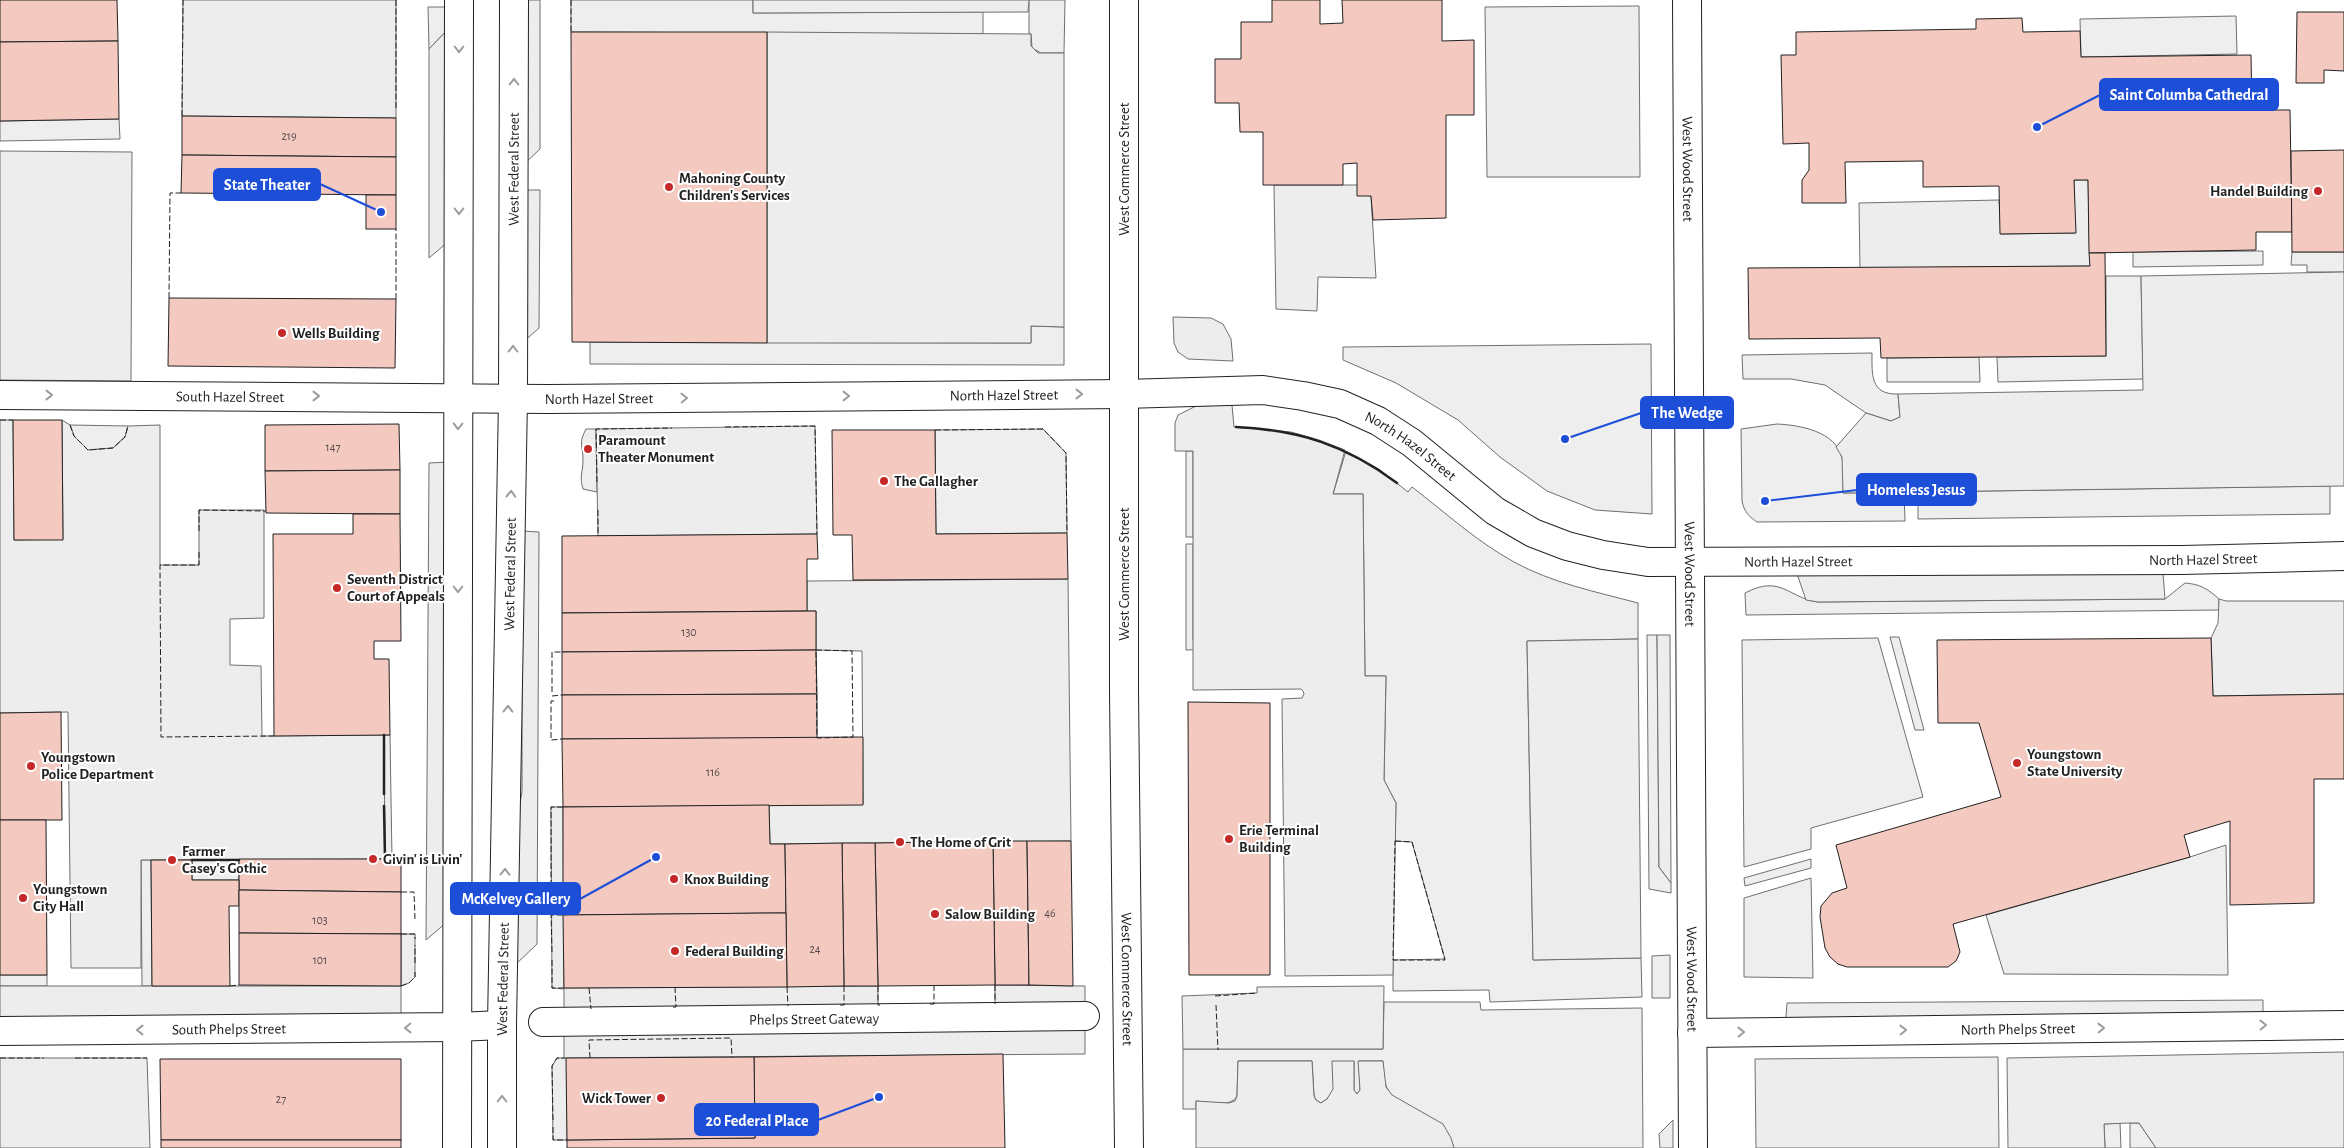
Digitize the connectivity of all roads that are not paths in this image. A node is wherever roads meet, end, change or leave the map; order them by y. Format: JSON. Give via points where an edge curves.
{"nodes":[{"id":1,"x":459,"y":0,"type":"edge"},
{"id":2,"x":514,"y":0,"type":"edge"},
{"id":3,"x":1124,"y":0,"type":"edge"},
{"id":4,"x":1687,"y":0,"type":"edge"},
{"id":5,"x":1124,"y":394,"type":"junction"},
{"id":6,"x":0,"y":395,"type":"edge"},
{"id":7,"x":459,"y":397,"type":"junction"},
{"id":8,"x":513,"y":398,"type":"junction"},
{"id":9,"x":2344,"y":556,"type":"edge"},
{"id":10,"x":1688,"y":563,"type":"junction"},
{"id":11,"x":1085,"y":1016,"type":"dead end"},
{"id":12,"x":543,"y":1022,"type":"dead end"},
{"id":13,"x":502,"y":1025,"type":"junction"},
{"id":14,"x":2344,"y":1025,"type":"edge"},
{"id":15,"x":457,"y":1027,"type":"junction"},
{"id":16,"x":0,"y":1031,"type":"edge"},
{"id":17,"x":1692,"y":1033,"type":"junction"},
{"id":18,"x":456,"y":1148,"type":"edge"},
{"id":19,"x":502,"y":1148,"type":"edge"},
{"id":20,"x":1129,"y":1148,"type":"edge"},
{"id":21,"x":1693,"y":1148,"type":"edge"}],
"edges":[{"from":1,"to":7,"type":"street","one_way":true},
{"from":8,"to":2,"type":"street","name":"West Federal Street","one_way":true},
{"from":3,"to":5,"type":"street","name":"West Commerce Street"},
{"from":4,"to":10,"type":"street","name":"West Wood Street"},
{"from":8,"to":5,"type":"street","name":"North Hazel Street","one_way":true},
{"from":5,"to":10,"type":"street","name":"North Hazel Street","via":[[1263,390],[1340,404],[1378,421],[1412,443],[1495,511],[1533,533],[1603,555],[1648,562]]},
{"from":5,"to":20,"type":"street","name":"West Commerce Street"},
{"from":6,"to":7,"type":"street","name":"South Hazel Street","one_way":true},
{"from":7,"to":8,"type":"street","name":"North Hazel Street"},
{"from":7,"to":15,"type":"street","one_way":true},
{"from":13,"to":8,"type":"street","name":"West Federal Street","one_way":true},
{"from":9,"to":10,"type":"street","name":"North Hazel Street"},
{"from":10,"to":17,"type":"street","name":"West Wood Street"},
{"from":11,"to":12,"type":"street","name":"Phelps Street Gateway"},
{"from":13,"to":15,"type":"street"},
{"from":19,"to":13,"type":"street","name":"West Federal Street","one_way":true},
{"from":17,"to":14,"type":"street","name":"North Phelps Street","one_way":true},
{"from":15,"to":16,"type":"street","name":"South Phelps Street","one_way":true},
{"from":15,"to":18,"type":"street"},
{"from":17,"to":21,"type":"street","name":"West Wood Street"}]}
